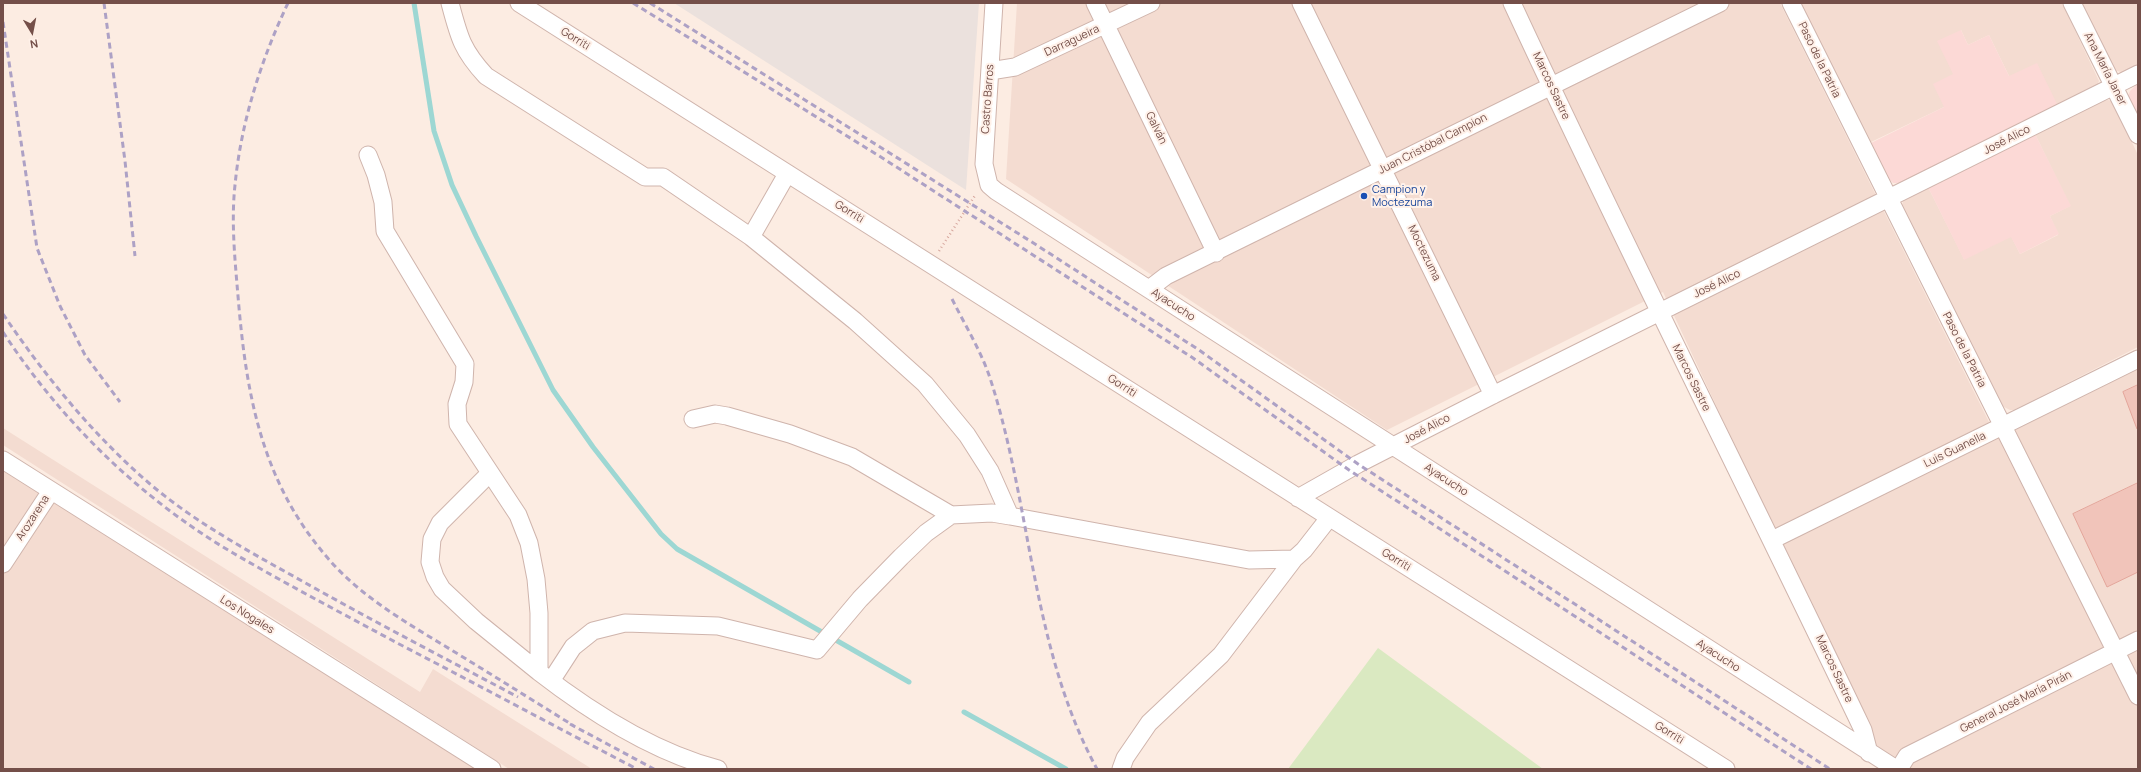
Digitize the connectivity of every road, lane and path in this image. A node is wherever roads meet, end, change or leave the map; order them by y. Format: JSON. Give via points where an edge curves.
{"nodes":[{"id":1,"x":450,"y":3,"type":"edge"},
{"id":2,"x":519,"y":3,"type":"edge"},
{"id":3,"x":994,"y":3,"type":"edge"},
{"id":4,"x":1095,"y":3,"type":"edge"},
{"id":5,"x":1151,"y":3,"type":"edge"},
{"id":6,"x":1301,"y":3,"type":"edge"},
{"id":7,"x":1512,"y":3,"type":"edge"},
{"id":8,"x":1720,"y":3,"type":"edge"},
{"id":9,"x":1791,"y":3,"type":"edge"},
{"id":10,"x":2072,"y":3,"type":"edge"},
{"id":11,"x":1106,"y":25,"type":"junction"},
{"id":12,"x":990,"y":72,"type":"junction"},
{"id":13,"x":2138,"y":74,"type":"edge"},
{"id":14,"x":1550,"y":85,"type":"junction"},
{"id":15,"x":2114,"y":86,"type":"junction"},
{"id":16,"x":2138,"y":135,"type":"edge"},
{"id":17,"x":368,"y":155,"type":"dead end"},
{"id":18,"x":1383,"y":169,"type":"junction"},
{"id":19,"x":788,"y":174,"type":"junction"},
{"id":20,"x":991,"y":185,"type":"junction"},
{"id":21,"x":1888,"y":199,"type":"junction"},
{"id":22,"x":751,"y":237,"type":"junction"},
{"id":23,"x":1216,"y":253,"type":"junction"},
{"id":24,"x":931,"y":264,"type":"junction"},
{"id":25,"x":1149,"y":289,"type":"junction"},
{"id":26,"x":1659,"y":313,"type":"junction"},
{"id":27,"x":2138,"y":359,"type":"edge"},
{"id":28,"x":1494,"y":395,"type":"junction"},
{"id":29,"x":693,"y":419,"type":"dead end"},
{"id":30,"x":2003,"y":426,"type":"junction"},
{"id":31,"x":1393,"y":447,"type":"junction"},
{"id":32,"x":3,"y":460,"type":"edge"},
{"id":33,"x":490,"y":473,"type":"junction"},
{"id":34,"x":50,"y":491,"type":"junction"},
{"id":35,"x":1298,"y":498,"type":"junction"},
{"id":36,"x":951,"y":515,"type":"junction"},
{"id":37,"x":1010,"y":516,"type":"junction"},
{"id":38,"x":1329,"y":518,"type":"junction"},
{"id":39,"x":1772,"y":540,"type":"junction"},
{"id":40,"x":1294,"y":559,"type":"junction"},
{"id":41,"x":3,"y":564,"type":"edge"},
{"id":42,"x":2138,"y":640,"type":"edge"},
{"id":43,"x":2116,"y":651,"type":"junction"},
{"id":44,"x":545,"y":677,"type":"junction"},
{"id":45,"x":2138,"y":696,"type":"edge"},
{"id":46,"x":1869,"y":752,"type":"junction"},
{"id":47,"x":492,"y":769,"type":"edge"},
{"id":48,"x":718,"y":769,"type":"edge"},
{"id":49,"x":1121,"y":769,"type":"edge"},
{"id":50,"x":1726,"y":769,"type":"edge"},
{"id":51,"x":1896,"y":769,"type":"edge"},
{"id":52,"x":1899,"y":769,"type":"edge"}],
"edges":[{"from":1,"to":22,"type":"street","via":[[461,42],[471,60],[486,76],[645,178],[663,177]]},
{"from":2,"to":19,"type":"street","name":"Gorriti"},
{"from":3,"to":12,"type":"street","name":"Castro Barros"},
{"from":4,"to":11,"type":"street","name":"Galván"},
{"from":5,"to":11,"type":"street","name":"Darragueira"},
{"from":6,"to":18,"type":"street","name":"Moctezuma"},
{"from":7,"to":14,"type":"street","name":"Marcos Sastre"},
{"from":8,"to":14,"type":"street","name":"Juan Cristóbal Campion"},
{"from":9,"to":21,"type":"street","name":"Paso de la Patria"},
{"from":10,"to":15,"type":"street","name":"Ana María Janer"},
{"from":11,"to":12,"type":"street","name":"Darragueira","via":[[1015,67]]},
{"from":11,"to":23,"type":"street","name":"Galván"},
{"from":12,"to":20,"type":"street","name":"Castro Barros","via":[[984,164]]},
{"from":13,"to":15,"type":"street","name":"José Alico"},
{"from":14,"to":18,"type":"street","name":"Juan Cristóbal Campion"},
{"from":14,"to":26,"type":"street","name":"Marcos Sastre"},
{"from":15,"to":16,"type":"street","name":"Ana María Janer"},
{"from":15,"to":21,"type":"street","name":"José Alico"},
{"from":17,"to":33,"type":"street","via":[[383,202],[385,231],[465,364],[464,382],[457,404],[458,424]]},
{"from":18,"to":23,"type":"street","name":"Juan Cristóbal Campion"},
{"from":18,"to":28,"type":"street","name":"Moctezuma"},
{"from":19,"to":22,"type":"street"},
{"from":19,"to":24,"type":"street","name":"Gorriti"},
{"from":20,"to":24,"type":"path"},
{"from":20,"to":25,"type":"street","name":"Ayacucho"},
{"from":21,"to":26,"type":"street","name":"José Alico"},
{"from":21,"to":30,"type":"street","name":"Paso de la Patria"},
{"from":22,"to":37,"type":"street","via":[[855,321],[925,384],[971,441],[990,471]]},
{"from":23,"to":25,"type":"street","name":"Juan Cristóbal Campion","via":[[1166,276]]},
{"from":24,"to":35,"type":"street","name":"Gorriti"},
{"from":25,"to":31,"type":"street","name":"Ayacucho"},
{"from":26,"to":28,"type":"street","name":"José Alico"},
{"from":26,"to":39,"type":"street","name":"Marcos Sastre"},
{"from":27,"to":30,"type":"street","name":"Luis Guanella"},
{"from":28,"to":31,"type":"street","name":"José Alico"},
{"from":29,"to":36,"type":"street","via":[[715,414],[727,416],[790,434],[852,457]]},
{"from":30,"to":39,"type":"street","name":"Luis Guanella"},
{"from":30,"to":43,"type":"street","name":"Paso de la Patria"},
{"from":31,"to":35,"type":"street","name":"José Alico"},
{"from":31,"to":46,"type":"street","name":"Ayacucho"},
{"from":32,"to":34,"type":"street","name":"Los Nogales"},
{"from":33,"to":44,"type":"street","via":[[518,515],[529,543],[536,579]]},
{"from":33,"to":44,"type":"street","via":[[440,523],[432,539],[430,562],[442,589],[476,621]]},
{"from":34,"to":41,"type":"street","name":"Arozarena"},
{"from":34,"to":47,"type":"street","name":"Los Nogales"},
{"from":35,"to":38,"type":"street","name":"Gorriti"},
{"from":36,"to":37,"type":"street","via":[[992,513]]},
{"from":36,"to":44,"type":"street","via":[[926,533],[860,598],[817,650],[718,626],[625,623],[592,631]]},
{"from":37,"to":40,"type":"street","via":[[1249,560]]},
{"from":38,"to":40,"type":"street"},
{"from":38,"to":50,"type":"street","name":"Gorriti"},
{"from":39,"to":46,"type":"street","name":"Marcos Sastre","via":[[1863,730]]},
{"from":40,"to":49,"type":"street","via":[[1221,655],[1149,723],[1125,758]]},
{"from":42,"to":43,"type":"street","name":"General José María Pirán"},
{"from":43,"to":45,"type":"street","name":"Paso de la Patria"},
{"from":43,"to":52,"type":"street","name":"General José María Pirán","via":[[1907,756]]},
{"from":44,"to":48,"type":"street","via":[[630,733],[687,761]]},
{"from":46,"to":51,"type":"street","name":"Ayacucho"}]}
